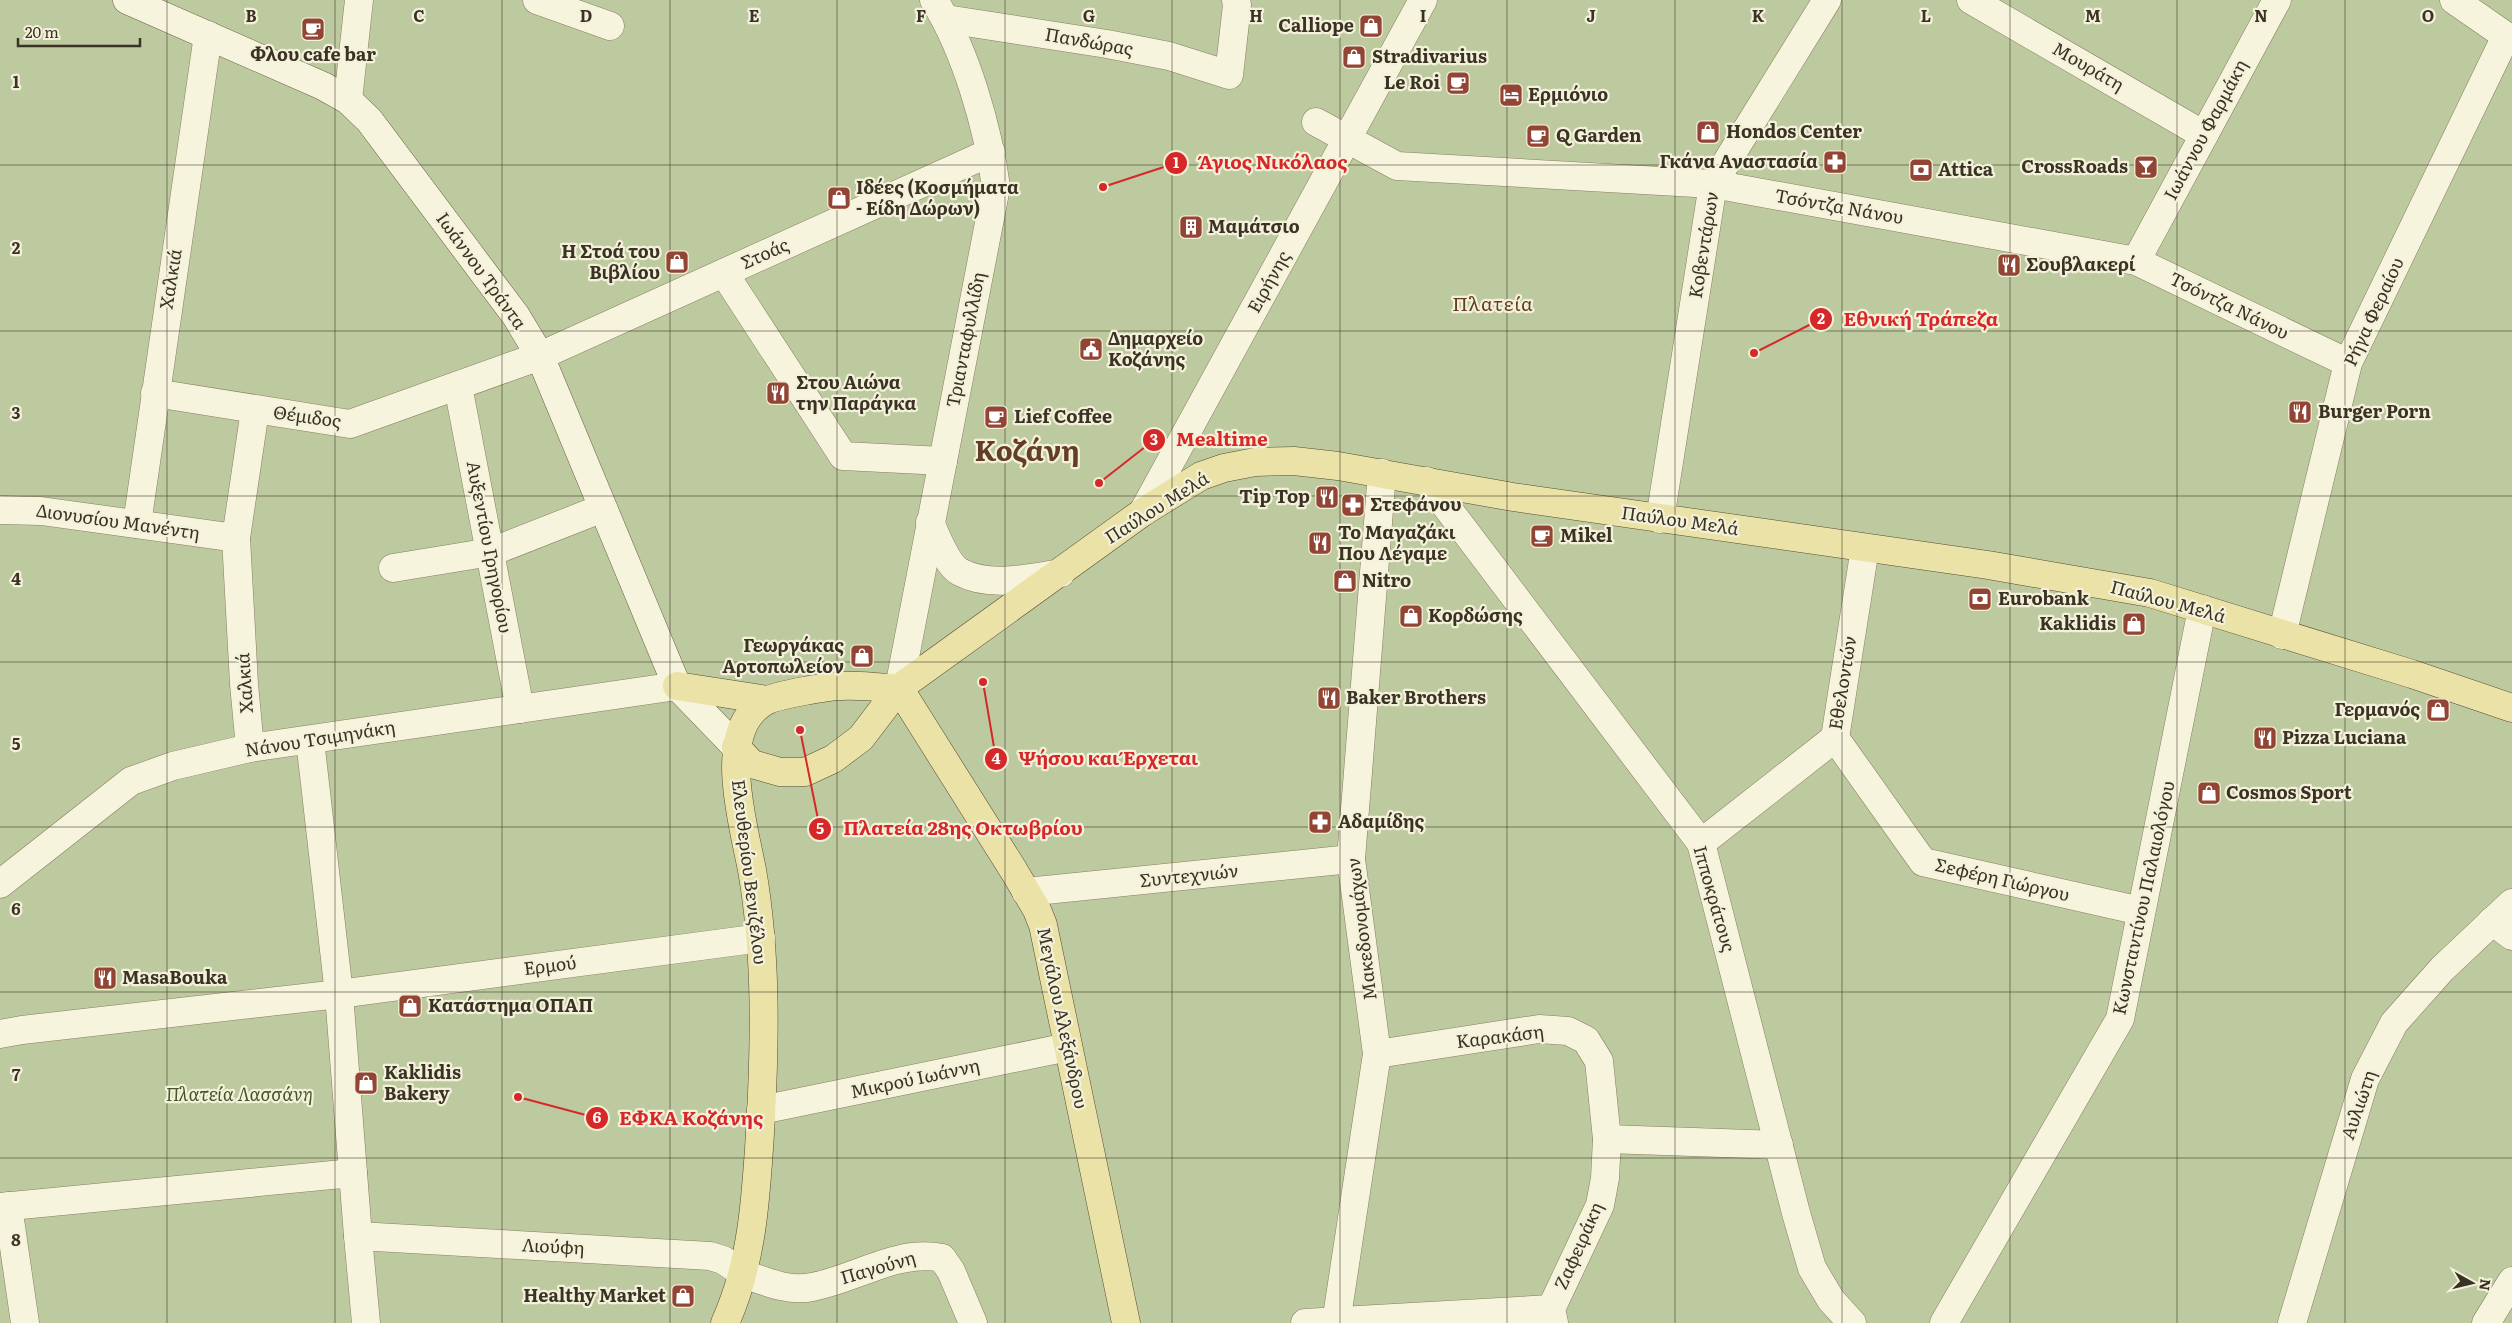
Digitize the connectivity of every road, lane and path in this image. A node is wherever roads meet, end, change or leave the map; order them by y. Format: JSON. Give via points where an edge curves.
{"nodes":[{"id":1,"x":127,"y":0,"type":"edge"},
{"id":2,"x":359,"y":0,"type":"edge"},
{"id":3,"x":537,"y":0,"type":"edge"},
{"id":4,"x":1236,"y":0,"type":"edge"},
{"id":5,"x":1423,"y":0,"type":"edge"},
{"id":6,"x":1828,"y":0,"type":"edge"},
{"id":7,"x":1971,"y":0,"type":"edge"},
{"id":8,"x":2277,"y":0,"type":"edge"},
{"id":9,"x":2454,"y":0,"type":"edge"},
{"id":10,"x":940,"y":10,"type":"edge"},
{"id":11,"x":610,"y":26,"type":"dead end"},
{"id":12,"x":208,"y":35,"type":"junction"},
{"id":13,"x":2509,"y":38,"type":"edge"},
{"id":14,"x":348,"y":100,"type":"junction"},
{"id":15,"x":1316,"y":122,"type":"dead end"},
{"id":16,"x":2204,"y":135,"type":"junction"},
{"id":17,"x":1347,"y":139,"type":"junction"},
{"id":18,"x":991,"y":152,"type":"junction"},
{"id":19,"x":1714,"y":184,"type":"junction"},
{"id":20,"x":2136,"y":261,"type":"junction"},
{"id":21,"x":724,"y":273,"type":"junction"},
{"id":22,"x":540,"y":356,"type":"junction"},
{"id":23,"x":2348,"y":363,"type":"junction"},
{"id":24,"x":458,"y":386,"type":"junction"},
{"id":25,"x":155,"y":394,"type":"junction"},
{"id":26,"x":255,"y":410,"type":"junction"},
{"id":27,"x":942,"y":460,"type":"junction"},
{"id":28,"x":1382,"y":473,"type":"junction"},
{"id":29,"x":1427,"y":481,"type":"junction"},
{"id":30,"x":603,"y":508,"type":"junction"},
{"id":31,"x":0,"y":510,"type":"edge"},
{"id":32,"x":1143,"y":512,"type":"junction"},
{"id":33,"x":1660,"y":519,"type":"junction"},
{"id":34,"x":930,"y":522,"type":"junction"},
{"id":35,"x":137,"y":524,"type":"junction"},
{"id":36,"x":236,"y":538,"type":"junction"},
{"id":37,"x":1865,"y":548,"type":"junction"},
{"id":38,"x":491,"y":552,"type":"junction"},
{"id":39,"x":393,"y":568,"type":"dead end"},
{"id":40,"x":1061,"y":573,"type":"junction"},
{"id":41,"x":2202,"y":609,"type":"junction"},
{"id":42,"x":2282,"y":635,"type":"junction"},
{"id":43,"x":677,"y":686,"type":"junction"},
{"id":44,"x":899,"y":688,"type":"junction"},
{"id":45,"x":767,"y":700,"type":"junction"},
{"id":46,"x":2512,"y":708,"type":"edge"},
{"id":47,"x":520,"y":709,"type":"junction"},
{"id":48,"x":1835,"y":738,"type":"junction"},
{"id":49,"x":310,"y":740,"type":"junction"},
{"id":50,"x":736,"y":747,"type":"junction"},
{"id":51,"x":250,"y":748,"type":"junction"},
{"id":52,"x":1701,"y":843,"type":"junction"},
{"id":53,"x":1351,"y":859,"type":"junction"},
{"id":54,"x":0,"y":884,"type":"edge"},
{"id":55,"x":1026,"y":892,"type":"junction"},
{"id":56,"x":2512,"y":903,"type":"edge"},
{"id":57,"x":2141,"y":911,"type":"junction"},
{"id":58,"x":2502,"y":928,"type":"edge"},
{"id":59,"x":761,"y":938,"type":"junction"},
{"id":60,"x":339,"y":994,"type":"junction"},
{"id":61,"x":0,"y":1034,"type":"edge"},
{"id":62,"x":1068,"y":1046,"type":"junction"},
{"id":63,"x":1377,"y":1054,"type":"junction"},
{"id":64,"x":761,"y":1110,"type":"junction"},
{"id":65,"x":1608,"y":1139,"type":"junction"},
{"id":66,"x":1779,"y":1145,"type":"junction"},
{"id":67,"x":353,"y":1173,"type":"junction"},
{"id":68,"x":4,"y":1207,"type":"edge"},
{"id":69,"x":358,"y":1236,"type":"junction"},
{"id":70,"x":744,"y":1274,"type":"junction"},
{"id":71,"x":2512,"y":1281,"type":"edge"},
{"id":72,"x":1553,"y":1316,"type":"edge"},
{"id":73,"x":1336,"y":1322,"type":"edge"},
{"id":74,"x":25,"y":1323,"type":"edge"},
{"id":75,"x":366,"y":1323,"type":"edge"},
{"id":76,"x":725,"y":1323,"type":"edge"},
{"id":77,"x":973,"y":1323,"type":"edge"},
{"id":78,"x":1126,"y":1323,"type":"edge"},
{"id":79,"x":1305,"y":1323,"type":"edge"},
{"id":80,"x":1852,"y":1323,"type":"edge"},
{"id":81,"x":1944,"y":1323,"type":"edge"},
{"id":82,"x":2292,"y":1323,"type":"edge"},
{"id":83,"x":2486,"y":1323,"type":"edge"}],
"edges":[{"from":1,"to":12,"type":"street","name":"Ιωάννου Τράντα"},
{"from":2,"to":14,"type":"street"},
{"from":3,"to":11,"type":"street"},
{"from":4,"to":10,"type":"street","name":"Πανδώρας","via":[[1230,76],[1169,56]]},
{"from":5,"to":17,"type":"street","name":"Ειρήνης"},
{"from":6,"to":19,"type":"street","name":"Κοβεντάρων"},
{"from":7,"to":16,"type":"street","name":"Μουράτη"},
{"from":8,"to":16,"type":"street","name":"Ιωάννου Φαρμάκη"},
{"from":9,"to":13,"type":"street"},
{"from":10,"to":18,"type":"street","name":"Τριανταφυλλίδη","via":[[972,87]]},
{"from":12,"to":14,"type":"street","name":"Ιωάννου Τράντα"},
{"from":12,"to":25,"type":"street","name":"Χαλκιά"},
{"from":13,"to":23,"type":"street","name":"Ρήγα Φεραίου"},
{"from":14,"to":22,"type":"street","name":"Ιωάννου Τράντα","via":[[369,120],[516,316]]},
{"from":15,"to":17,"type":"street","name":"Τσόντζα Νάνου"},
{"from":16,"to":20,"type":"street","name":"Ιωάννου Φαρμάκη"},
{"from":17,"to":19,"type":"street","name":"Τσόντζα Νάνου","via":[[1397,166]]},
{"from":17,"to":32,"type":"street","name":"Ειρήνης"},
{"from":18,"to":21,"type":"street","name":"Στοάς"},
{"from":18,"to":27,"type":"street","name":"Τριανταφυλλίδη","via":[[996,187]]},
{"from":19,"to":20,"type":"street","name":"Τσόντζα Νάνου"},
{"from":19,"to":33,"type":"street","name":"Κοβεντάρων"},
{"from":20,"to":23,"type":"street","name":"Τσόντζα Νάνου"},
{"from":21,"to":22,"type":"street","name":"Στοάς"},
{"from":21,"to":27,"type":"street","via":[[843,456]]},
{"from":22,"to":24,"type":"street","name":"Θέμιδος"},
{"from":22,"to":30,"type":"street","name":"Ιωάννου Τράντα"},
{"from":23,"to":42,"type":"street","name":"Ρήγα Φεραίου"},
{"from":24,"to":26,"type":"street","name":"Θέμιδος","via":[[350,424]]},
{"from":24,"to":38,"type":"street","name":"Αυξεντίου Γρηγορίου"},
{"from":25,"to":26,"type":"street","name":"Θέμιδος"},
{"from":25,"to":35,"type":"street","name":"Χαλκιά"},
{"from":26,"to":36,"type":"street","name":"Χαλκιά"},
{"from":27,"to":34,"type":"street","name":"Τριανταφυλλίδη"},
{"from":28,"to":29,"type":"main road","name":"Παύλου Μελά"},
{"from":28,"to":32,"type":"main road","name":"Παύλου Μελά","via":[[1294,461],[1255,462],[1201,476]]},
{"from":28,"to":53,"type":"street","name":"Μακεδονομάχων"},
{"from":29,"to":33,"type":"main road","name":"Παύλου Μελά"},
{"from":29,"to":52,"type":"street","name":"Ιπποκράτους"},
{"from":30,"to":38,"type":"street"},
{"from":30,"to":43,"type":"street","name":"Ιωάννου Τράντα"},
{"from":31,"to":35,"type":"street","name":"Διονυσίου Μανέντη","via":[[40,511]]},
{"from":32,"to":40,"type":"main road","name":"Παύλου Μελά"},
{"from":33,"to":37,"type":"main road","name":"Παύλου Μελά"},
{"from":34,"to":40,"type":"street","via":[[959,572],[986,580]]},
{"from":34,"to":44,"type":"street","name":"Τριανταφυλλίδη"},
{"from":35,"to":36,"type":"street","name":"Διονυσίου Μανέντη"},
{"from":36,"to":51,"type":"street","name":"Χαλκιά"},
{"from":37,"to":41,"type":"main road","name":"Παύλου Μελά","via":[[2079,580],[2150,593]]},
{"from":37,"to":48,"type":"street","name":"Εθελοντών"},
{"from":38,"to":39,"type":"street"},
{"from":38,"to":47,"type":"street","name":"Αυξεντίου Γρηγορίου"},
{"from":40,"to":44,"type":"main road","name":"Παύλου Μελά"},
{"from":41,"to":42,"type":"main road","name":"Παύλου Μελά"},
{"from":41,"to":57,"type":"street","name":"Κωνσταντίνου Παλαιολόγου"},
{"from":42,"to":46,"type":"main road","name":"Παύλου Μελά"},
{"from":43,"to":45,"type":"main road"},
{"from":43,"to":47,"type":"street","name":"Νάνου Τσιμηνάκη"},
{"from":43,"to":50,"type":"street"},
{"from":44,"to":45,"type":"main road","via":[[839,686]]},
{"from":44,"to":50,"type":"main road","name":"Παύλου Μελά","via":[[861,738],[833,759],[805,772],[780,772],[752,764]]},
{"from":44,"to":55,"type":"main road","name":"Μεγάλου Αλεξάνδρου"},
{"from":45,"to":50,"type":"main road","via":[[748,718]]},
{"from":47,"to":49,"type":"street","name":"Νάνου Τσιμηνάκη"},
{"from":48,"to":52,"type":"street","name":"Εθελοντών"},
{"from":48,"to":57,"type":"street","name":"Σεφέρη Γιώργου","via":[[1923,862]]},
{"from":49,"to":51,"type":"street","name":"Νάνου Τσιμηνάκη"},
{"from":49,"to":60,"type":"street"},
{"from":50,"to":59,"type":"main road","name":"Ελευθερίου Βενιζέλου","via":[[737,781]]},
{"from":51,"to":54,"type":"street","name":"Νάνου Τσιμηνάκη","via":[[173,766],[131,781]]},
{"from":52,"to":66,"type":"street","name":"Ιπποκράτους"},
{"from":53,"to":55,"type":"street","name":"Συντεχνιών"},
{"from":53,"to":63,"type":"street","name":"Μακεδονομάχων"},
{"from":55,"to":62,"type":"main road","name":"Μεγάλου Αλεξάνδρου","via":[[1037,910],[1048,943]]},
{"from":56,"to":58,"type":"street","name":"Αυλιώτη"},
{"from":57,"to":81,"type":"street","name":"Κωνσταντίνου Παλαιολόγου","via":[[2120,1019]]},
{"from":58,"to":82,"type":"street","name":"Αυλιώτη","via":[[2442,969],[2394,1023],[2365,1078]]},
{"from":59,"to":60,"type":"street","name":"Ερμού"},
{"from":59,"to":64,"type":"main road","name":"Ελευθερίου Βενιζέλου"},
{"from":60,"to":61,"type":"street"},
{"from":60,"to":67,"type":"street"},
{"from":62,"to":64,"type":"street","name":"Μικρού Ιωάννη"},
{"from":62,"to":78,"type":"main road","name":"Μεγάλου Αλεξάνδρου"},
{"from":63,"to":65,"type":"street","name":"Καρακάση","via":[[1539,1029],[1568,1031],[1586,1040],[1599,1061]]},
{"from":63,"to":73,"type":"street","name":"Μακεδονομάχων"},
{"from":64,"to":70,"type":"main road","name":"Ελευθερίου Βενιζέλου","via":[[755,1197]]},
{"from":65,"to":66,"type":"street"},
{"from":65,"to":72,"type":"street","name":"Ζαφειράκη","via":[[1600,1204]]},
{"from":66,"to":80,"type":"street","name":"Ιπποκράτους","via":[[1812,1268],[1831,1300]]},
{"from":67,"to":68,"type":"street"},
{"from":67,"to":69,"type":"street"},
{"from":68,"to":74,"type":"street"},
{"from":69,"to":70,"type":"street","name":"Λιούφη","via":[[710,1256],[723,1260]]},
{"from":69,"to":75,"type":"street"},
{"from":70,"to":76,"type":"main road","name":"Ελευθερίου Βενιζέλου"},
{"from":70,"to":77,"type":"street","name":"Παγούνη","via":[[768,1283],[811,1288],[898,1259],[924,1255],[942,1258]]},
{"from":71,"to":83,"type":"street"},
{"from":72,"to":73,"type":"street"},
{"from":73,"to":79,"type":"street"}]}
